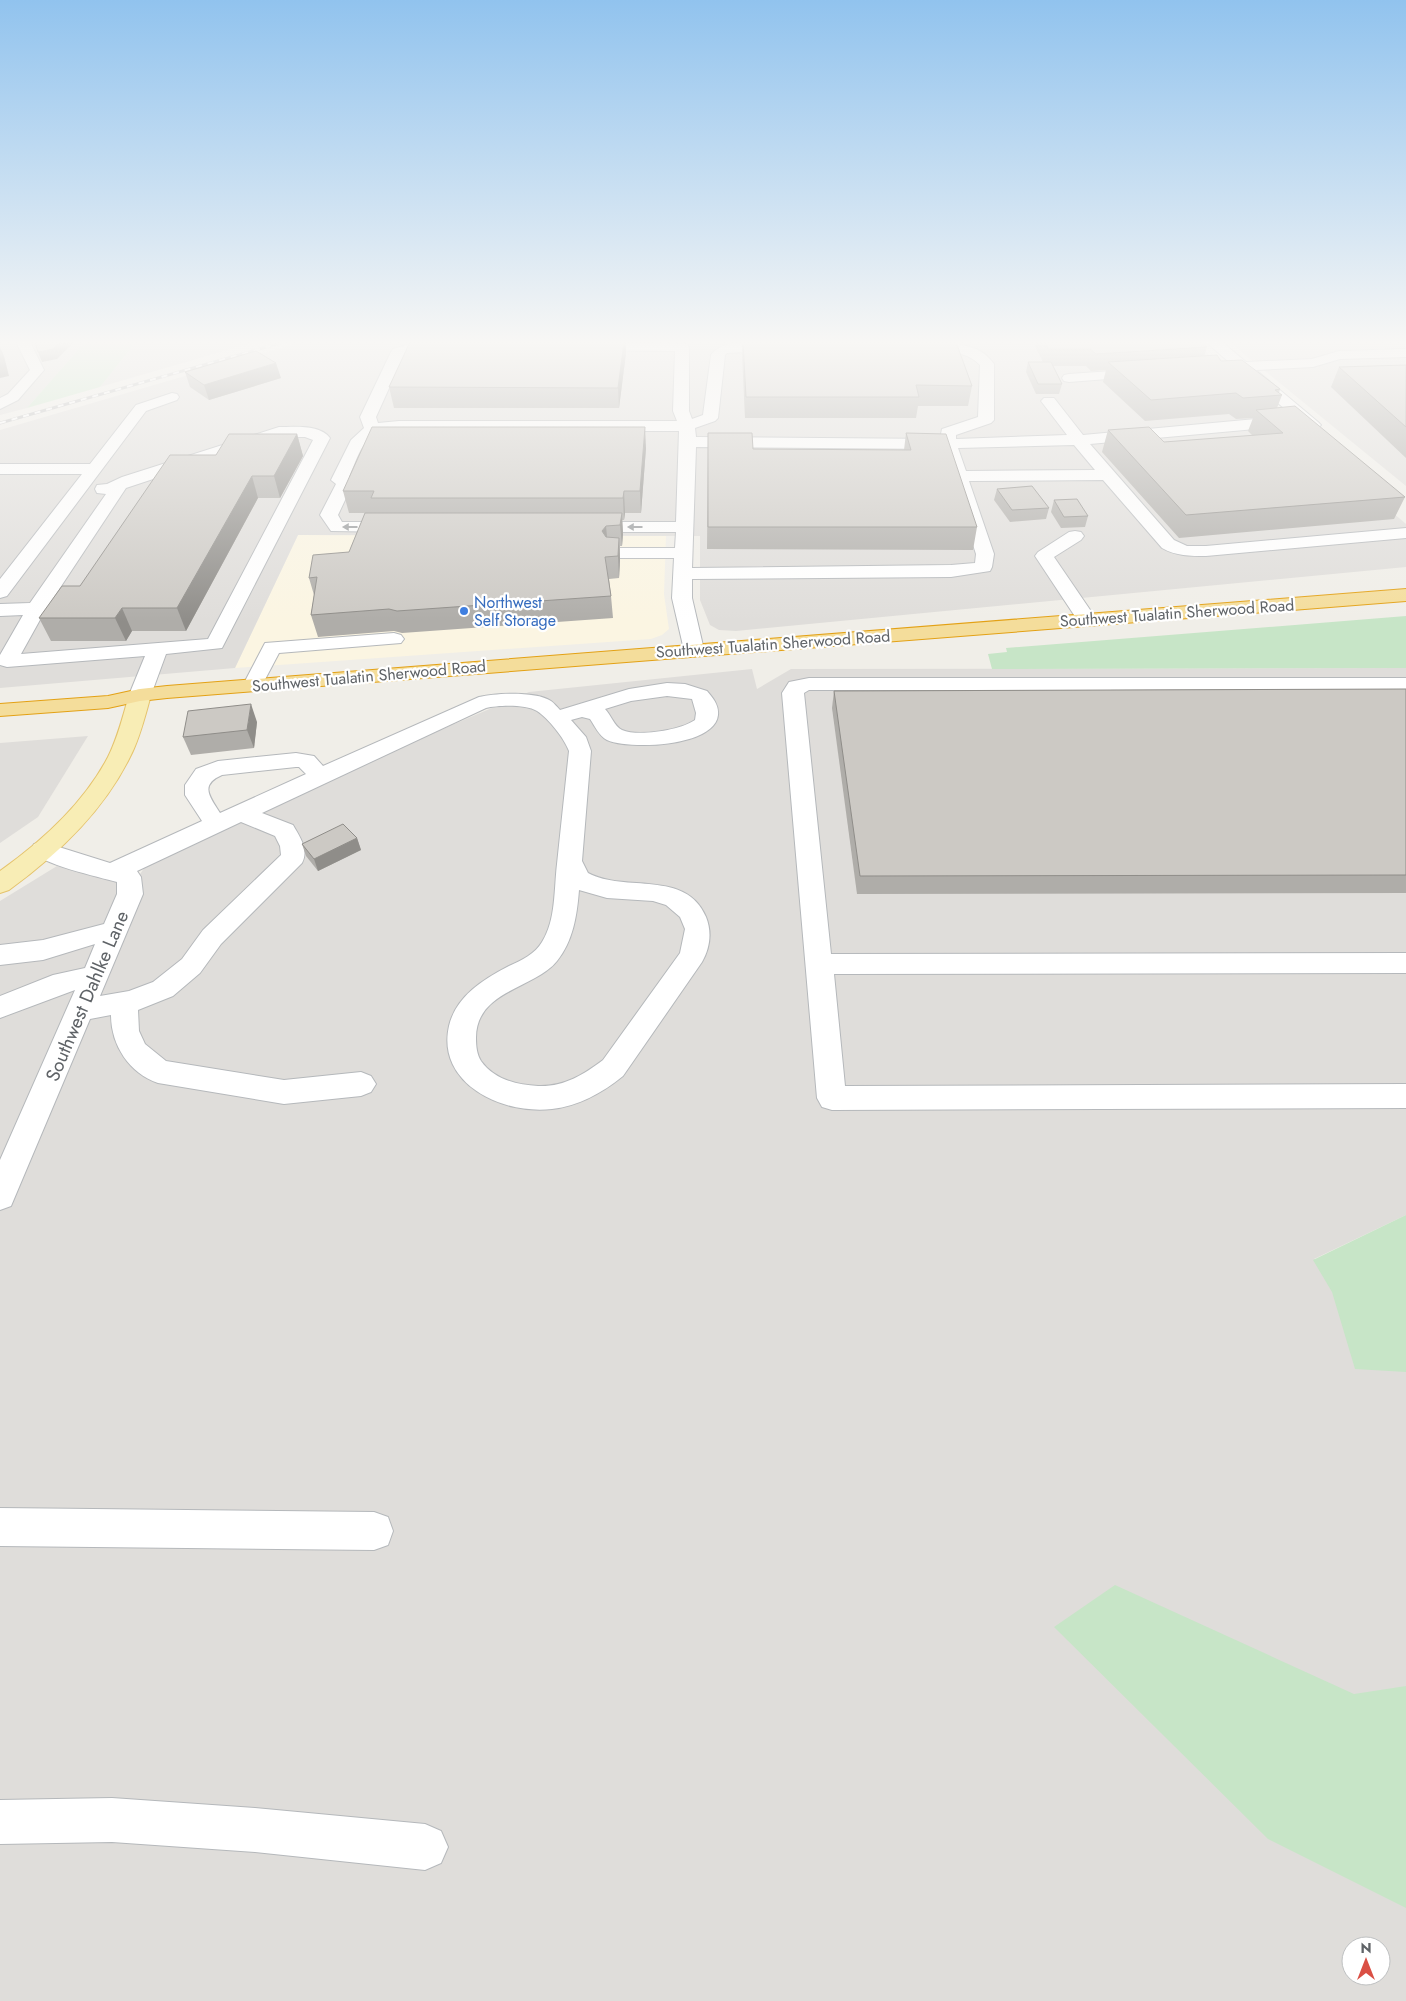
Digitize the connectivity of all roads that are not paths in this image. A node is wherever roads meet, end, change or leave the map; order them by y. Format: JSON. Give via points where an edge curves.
{"nodes":[{"id":1,"x":120,"y":435,"type":"edge"},
{"id":2,"x":270,"y":435,"type":"edge"},
{"id":3,"x":315,"y":435,"type":"edge"},
{"id":4,"x":361,"y":435,"type":"edge"},
{"id":5,"x":376,"y":435,"type":"edge"},
{"id":6,"x":687,"y":435,"type":"edge"},
{"id":7,"x":734,"y":435,"type":"edge"},
{"id":8,"x":777,"y":435,"type":"edge"},
{"id":9,"x":961,"y":435,"type":"edge"},
{"id":10,"x":1075,"y":435,"type":"edge"},
{"id":11,"x":1123,"y":435,"type":"edge"},
{"id":12,"x":789,"y":437,"type":"junction"},
{"id":13,"x":1077,"y":438,"type":"junction"},
{"id":14,"x":949,"y":443,"type":"junction"},
{"id":15,"x":1091,"y":456,"type":"junction"},
{"id":16,"x":0,"y":469,"type":"edge"},
{"id":17,"x":18,"y":469,"type":"junction"},
{"id":18,"x":94,"y":469,"type":"junction"},
{"id":19,"x":1108,"y":475,"type":"junction"},
{"id":20,"x":958,"y":476,"type":"junction"},
{"id":21,"x":346,"y":481,"type":"junction"},
{"id":22,"x":0,"y":482,"type":"edge"},
{"id":23,"x":79,"y":489,"type":"junction"},
{"id":24,"x":110,"y":489,"type":"junction"},
{"id":25,"x":416,"y":527,"type":"edge"},
{"id":26,"x":565,"y":527,"type":"edge"},
{"id":27,"x":684,"y":527,"type":"junction"},
{"id":28,"x":1406,"y":533,"type":"edge"},
{"id":29,"x":1075,"y":536,"type":"dead end"},
{"id":30,"x":614,"y":553,"type":"edge"},
{"id":31,"x":683,"y":553,"type":"junction"},
{"id":32,"x":682,"y":574,"type":"junction"},
{"id":33,"x":0,"y":592,"type":"edge"},
{"id":34,"x":1406,"y":595,"type":"edge"},
{"id":35,"x":36,"y":609,"type":"junction"},
{"id":36,"x":0,"y":610,"type":"edge"},
{"id":37,"x":1087,"y":620,"type":"junction"},
{"id":38,"x":394,"y":639,"type":"dead end"},
{"id":39,"x":158,"y":649,"type":"junction"},
{"id":40,"x":694,"y":650,"type":"junction"},
{"id":41,"x":1406,"y":684,"type":"edge"},
{"id":42,"x":253,"y":685,"type":"junction"},
{"id":43,"x":140,"y":695,"type":"junction"},
{"id":44,"x":0,"y":700,"type":"edge"},
{"id":45,"x":0,"y":710,"type":"edge"},
{"id":46,"x":582,"y":710,"type":"junction"},
{"id":47,"x":556,"y":718,"type":"junction"},
{"id":48,"x":320,"y":776,"type":"junction"},
{"id":49,"x":241,"y":813,"type":"junction"},
{"id":50,"x":216,"y":825,"type":"junction"},
{"id":51,"x":43,"y":850,"type":"junction"},
{"id":52,"x":570,"y":862,"type":"junction"},
{"id":53,"x":113,"y":872,"type":"junction"},
{"id":54,"x":0,"y":884,"type":"edge"},
{"id":55,"x":115,"y":932,"type":"junction"},
{"id":56,"x":0,"y":955,"type":"edge"},
{"id":57,"x":1406,"y":963,"type":"edge"},
{"id":58,"x":819,"y":964,"type":"junction"},
{"id":59,"x":96,"y":976,"type":"junction"},
{"id":60,"x":124,"y":1003,"type":"junction"},
{"id":61,"x":0,"y":1007,"type":"edge"},
{"id":62,"x":81,"y":1010,"type":"junction"},
{"id":63,"x":361,"y":1084,"type":"dead end"},
{"id":64,"x":1406,"y":1096,"type":"edge"},
{"id":65,"x":0,"y":1196,"type":"edge"},
{"id":66,"x":0,"y":1527,"type":"edge"},
{"id":67,"x":374,"y":1531,"type":"dead end"},
{"id":68,"x":0,"y":1822,"type":"edge"},
{"id":69,"x":425,"y":1847,"type":"dead end"}],
"edges":[{"from":1,"to":18,"type":"street"},
{"from":2,"to":24,"type":"street"},
{"from":3,"to":39,"type":"street","via":[[322,438],[215,644]]},
{"from":4,"to":21,"type":"street","via":[[339,480]]},
{"from":5,"to":21,"type":"street","via":[[373,436],[354,480]]},
{"from":6,"to":27,"type":"street"},
{"from":7,"to":12,"type":"street"},
{"from":8,"to":12,"type":"street"},
{"from":9,"to":14,"type":"street"},
{"from":10,"to":13,"type":"street"},
{"from":11,"to":13,"type":"street"},
{"from":12,"to":14,"type":"street"},
{"from":13,"to":14,"type":"street"},
{"from":13,"to":15,"type":"street"},
{"from":14,"to":15,"type":"street"},
{"from":14,"to":20,"type":"street"},
{"from":15,"to":19,"type":"street"},
{"from":16,"to":17,"type":"street"},
{"from":17,"to":18,"type":"street"},
{"from":17,"to":22,"type":"street"},
{"from":18,"to":23,"type":"street"},
{"from":19,"to":20,"type":"street"},
{"from":19,"to":28,"type":"street","via":[[1168,544],[1187,551]]},
{"from":20,"to":32,"type":"street","via":[[984,554],[983,567],[951,571]]},
{"from":25,"to":21,"type":"street","one_way":true,"via":[[337,527],[329,515]]},
{"from":23,"to":24,"type":"street"},
{"from":23,"to":33,"type":"street"},
{"from":24,"to":35,"type":"street","via":[[118,489]]},
{"from":27,"to":26,"type":"street","one_way":true},
{"from":27,"to":31,"type":"street"},
{"from":29,"to":37,"type":"street","via":[[1044,556]]},
{"from":30,"to":31,"type":"street"},
{"from":31,"to":32,"type":"street"},
{"from":32,"to":40,"type":"street","via":[[682,598]]},
{"from":34,"to":37,"type":"highway","name":"Southwest Tualatin Sherwood Road"},
{"from":35,"to":36,"type":"street"},
{"from":35,"to":39,"type":"street","via":[[7,661]]},
{"from":37,"to":40,"type":"highway","name":"Southwest Tualatin Sherwood Road"},
{"from":38,"to":42,"type":"street","via":[[272,647]]},
{"from":39,"to":43,"type":"street"},
{"from":40,"to":42,"type":"highway","name":"Southwest Tualatin Sherwood Road"},
{"from":41,"to":58,"type":"street","via":[[796,686],[793,693]]},
{"from":42,"to":43,"type":"highway","name":"Southwest Tualatin Sherwood Road"},
{"from":43,"to":44,"type":"highway","name":"Southwest Tualatin Sherwood Road","via":[[110,691]]},
{"from":43,"to":45,"type":"highway","name":"Southwest Tualatin Sherwood Road","via":[[108,702]]},
{"from":43,"to":51,"type":"main road","via":[[132,727],[115,765],[94,796]]},
{"from":46,"to":46,"type":"street","via":[[646,692],[681,690],[700,695],[708,710],[707,717],[698,728],[659,737],[636,738],[616,735],[598,714]]},
{"from":46,"to":47,"type":"street"},
{"from":47,"to":48,"type":"street","via":[[543,706],[524,701],[498,699],[479,703]]},
{"from":47,"to":52,"type":"street","via":[[575,737],[580,751]]},
{"from":48,"to":49,"type":"street"},
{"from":48,"to":50,"type":"street","via":[[306,761],[296,760],[218,768],[204,774],[196,785],[197,795]]},
{"from":49,"to":50,"type":"street"},
{"from":49,"to":60,"type":"street","via":[[285,831],[293,858],[212,937],[191,966],[163,989]]},
{"from":50,"to":53,"type":"street"},
{"from":51,"to":53,"type":"street","name":"Southwest Dahlke Lane"},
{"from":51,"to":54,"type":"main road"},
{"from":52,"to":52,"type":"street","via":[[562,927],[554,945],[546,957],[486,991],[471,1009],[463,1027],[462,1047],[476,1078],[498,1090],[526,1098],[575,1093],[596,1082],[612,1068],[693,955],[698,929],[691,912],[676,899],[655,892],[590,885],[579,879]]},
{"from":53,"to":55,"type":"street","name":"Southwest Dahlke Lane","via":[[129,877],[130,894]]},
{"from":55,"to":56,"type":"street","via":[[43,950]]},
{"from":55,"to":59,"type":"street","name":"Southwest Dahlke Lane"},
{"from":57,"to":58,"type":"street"},
{"from":58,"to":64,"type":"street","via":[[832,1098]]},
{"from":59,"to":61,"type":"street","via":[[63,982]]},
{"from":59,"to":62,"type":"street","name":"Southwest Dahlke Lane"},
{"from":60,"to":62,"type":"street"},
{"from":60,"to":63,"type":"street","via":[[125,1031],[134,1051],[158,1071],[284,1092]]},
{"from":62,"to":65,"type":"street","name":"Southwest Dahlke Lane"},
{"from":66,"to":67,"type":"street"},
{"from":68,"to":69,"type":"street","via":[[112,1820]]}]}
